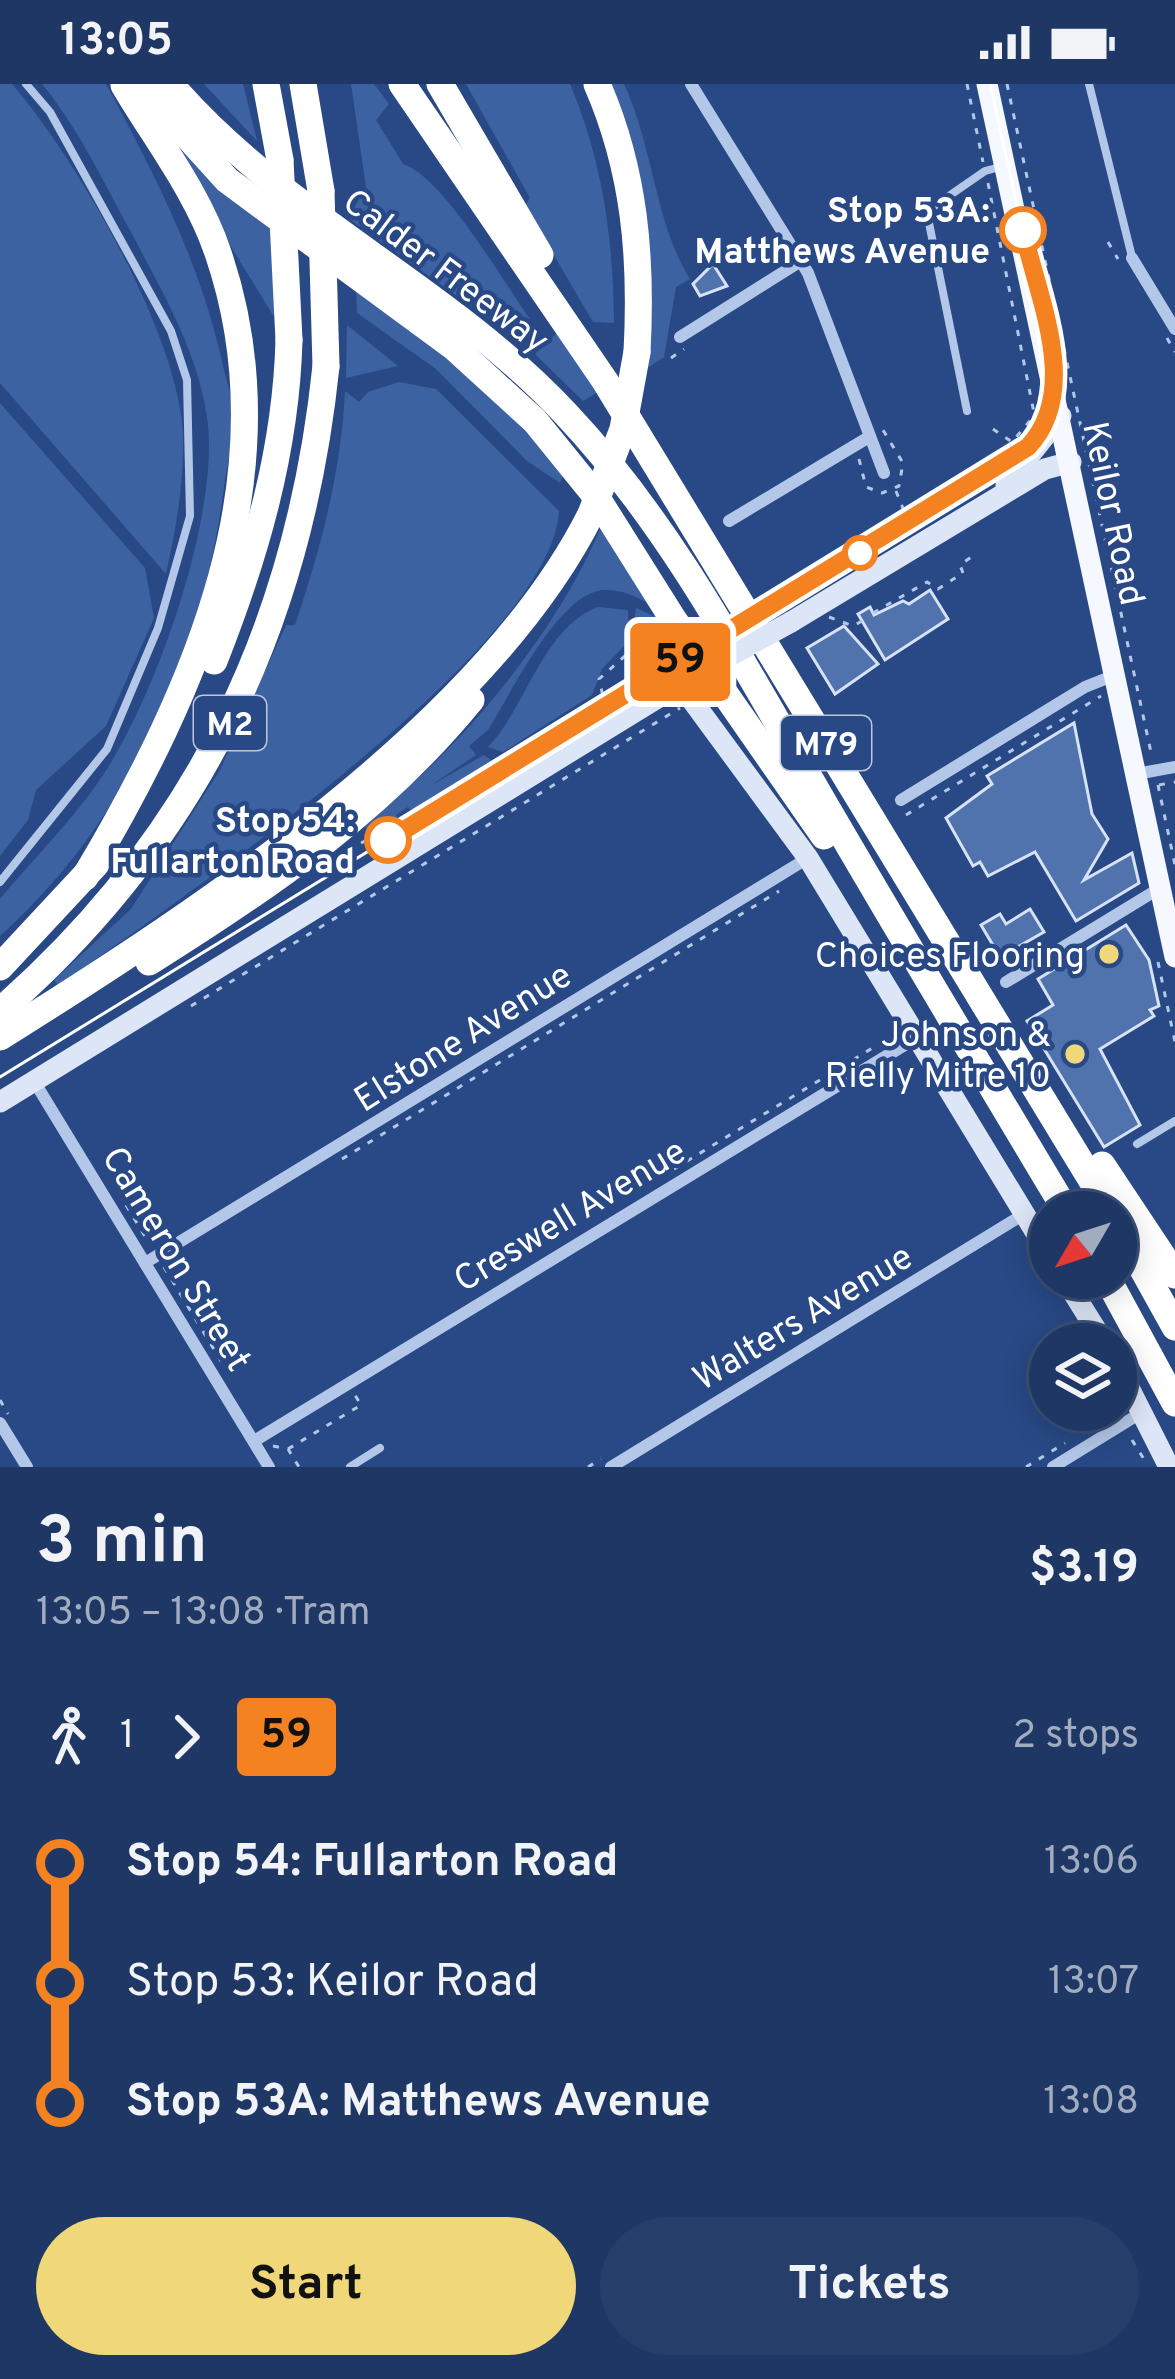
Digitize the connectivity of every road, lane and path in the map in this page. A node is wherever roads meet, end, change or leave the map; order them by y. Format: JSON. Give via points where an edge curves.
{"nodes":[{"id":1,"x":26,"y":84,"type":"edge"},
{"id":2,"x":123,"y":84,"type":"edge"},
{"id":3,"x":140,"y":84,"type":"edge"},
{"id":4,"x":170,"y":84,"type":"edge"},
{"id":5,"x":266,"y":84,"type":"edge"},
{"id":6,"x":303,"y":84,"type":"edge"},
{"id":7,"x":402,"y":84,"type":"edge"},
{"id":8,"x":440,"y":84,"type":"edge"},
{"id":9,"x":597,"y":84,"type":"edge"},
{"id":10,"x":691,"y":84,"type":"edge"},
{"id":11,"x":967,"y":84,"type":"edge"},
{"id":12,"x":987,"y":84,"type":"edge"},
{"id":13,"x":1007,"y":84,"type":"edge"},
{"id":14,"x":1089,"y":84,"type":"edge"},
{"id":15,"x":995,"y":168,"type":"junction"},
{"id":16,"x":1132,"y":258,"type":"joint"},
{"id":17,"x":800,"y":261,"type":"junction"},
{"id":18,"x":1175,"y":329,"type":"edge"},
{"id":19,"x":680,"y":337,"type":"dead end"},
{"id":20,"x":605,"y":381,"type":"junction"},
{"id":21,"x":967,"y":411,"type":"dead end"},
{"id":22,"x":1061,"y":416,"type":"junction"},
{"id":23,"x":993,"y":430,"type":"dead end"},
{"id":24,"x":869,"y":437,"type":"junction"},
{"id":25,"x":1071,"y":462,"type":"junction"},
{"id":26,"x":884,"y":473,"type":"dead end"},
{"id":27,"x":895,"y":489,"type":"dead end"},
{"id":28,"x":985,"y":506,"type":"junction"},
{"id":29,"x":904,"y":511,"type":"dead end"},
{"id":30,"x":728,"y":521,"type":"dead end"},
{"id":31,"x":977,"y":554,"type":"dead end"},
{"id":32,"x":873,"y":613,"type":"dead end"},
{"id":33,"x":862,"y":621,"type":"dead end"},
{"id":34,"x":818,"y":623,"type":"dead end"},
{"id":35,"x":512,"y":636,"type":"junction"},
{"id":36,"x":627,"y":654,"type":"dead end"},
{"id":37,"x":1115,"y":675,"type":"junction"},
{"id":38,"x":691,"y":695,"type":"junction"},
{"id":39,"x":1102,"y":696,"type":"dead end"},
{"id":40,"x":615,"y":726,"type":"junction"},
{"id":41,"x":1175,"y":767,"type":"edge"},
{"id":42,"x":1150,"y":776,"type":"junction"},
{"id":43,"x":1175,"y":782,"type":"edge"},
{"id":44,"x":904,"y":807,"type":"joint"},
{"id":45,"x":808,"y":858,"type":"junction"},
{"id":46,"x":1175,"y":865,"type":"edge"},
{"id":47,"x":86,"y":877,"type":"junction"},
{"id":48,"x":0,"y":882,"type":"edge"},
{"id":49,"x":785,"y":888,"type":"dead end"},
{"id":50,"x":1160,"y":888,"type":"junction"},
{"id":51,"x":882,"y":903,"type":"junction"},
{"id":52,"x":1175,"y":957,"type":"edge"},
{"id":53,"x":0,"y":967,"type":"edge"},
{"id":54,"x":1006,"y":982,"type":"dead end"},
{"id":55,"x":191,"y":1006,"type":"dead end"},
{"id":56,"x":0,"y":1011,"type":"edge"},
{"id":57,"x":0,"y":1036,"type":"edge"},
{"id":58,"x":916,"y":1037,"type":"junction"},
{"id":59,"x":0,"y":1053,"type":"edge"},
{"id":60,"x":1018,"y":1057,"type":"junction"},
{"id":61,"x":34,"y":1081,"type":"junction"},
{"id":62,"x":0,"y":1102,"type":"edge"},
{"id":63,"x":1175,"y":1121,"type":"edge"},
{"id":64,"x":1137,"y":1144,"type":"dead end"},
{"id":65,"x":324,"y":1170,"type":"dead end"},
{"id":66,"x":1054,"y":1191,"type":"edge"},
{"id":67,"x":1098,"y":1191,"type":"edge"},
{"id":68,"x":123,"y":1201,"type":"dead end"},
{"id":69,"x":1024,"y":1214,"type":"junction"},
{"id":70,"x":1029,"y":1222,"type":"edge"},
{"id":71,"x":1137,"y":1259,"type":"edge"},
{"id":72,"x":151,"y":1260,"type":"junction"},
{"id":73,"x":1175,"y":1274,"type":"edge"},
{"id":74,"x":1118,"y":1299,"type":"edge"},
{"id":75,"x":1175,"y":1328,"type":"edge"},
{"id":76,"x":223,"y":1365,"type":"dead end"},
{"id":77,"x":355,"y":1395,"type":"dead end"},
{"id":78,"x":1137,"y":1399,"type":"edge"},
{"id":79,"x":1175,"y":1403,"type":"edge"},
{"id":80,"x":1144,"y":1411,"type":"junction"},
{"id":81,"x":0,"y":1423,"type":"edge"},
{"id":82,"x":259,"y":1438,"type":"junction"},
{"id":83,"x":1071,"y":1440,"type":"dead end"},
{"id":84,"x":1132,"y":1440,"type":"dead end"},
{"id":85,"x":380,"y":1448,"type":"dead end"},
{"id":86,"x":288,"y":1449,"type":"junction"},
{"id":87,"x":27,"y":1467,"type":"edge"},
{"id":88,"x":269,"y":1467,"type":"edge"},
{"id":89,"x":299,"y":1467,"type":"edge"},
{"id":90,"x":350,"y":1467,"type":"edge"},
{"id":91,"x":610,"y":1467,"type":"edge"},
{"id":92,"x":1026,"y":1467,"type":"edge"},
{"id":93,"x":1053,"y":1467,"type":"edge"},
{"id":94,"x":1149,"y":1467,"type":"edge"},
{"id":95,"x":1169,"y":1467,"type":"edge"}],
"edges":[{"from":1,"to":48,"type":"lane","via":[[50,112],[171,331],[187,380],[190,516],[158,628],[107,748]]},
{"from":2,"to":47,"type":"highway","via":[[217,249],[239,326],[248,410],[204,640],[180,703]]},
{"from":3,"to":51,"type":"highway","via":[[227,180],[455,347],[535,421],[595,494],[847,868]]},
{"from":4,"to":51,"type":"highway","name":"Calder Freeway","number":"M79","via":[[277,186],[489,341],[602,454],[668,545]]},
{"from":5,"to":47,"type":"highway","number":"M2","bridge":true,"via":[[280,160],[287,419],[218,651],[164,766]]},
{"from":6,"to":56,"type":"highway","number":"M2","bridge":true,"via":[[321,191],[326,366],[319,432],[265,638],[194,786],[125,882]]},
{"from":7,"to":20,"type":"highway","name":"Calder Freeway","number":"M79"},
{"from":8,"to":20,"type":"highway"},
{"from":9,"to":35,"type":"highway","bridge":true,"via":[[637,229],[638,352],[622,429],[591,514]]},
{"from":10,"to":17,"type":"street"},
{"from":11,"to":15,"type":"path"},
{"from":12,"to":15,"type":"main road","name":"Keilor Road"},
{"from":13,"to":42,"type":"path"},
{"from":14,"to":16,"type":"lane"},
{"from":15,"to":21,"type":"lane","via":[[930,209],[928,218]]},
{"from":15,"to":22,"type":"main road","name":"Keilor Road"},
{"from":15,"to":23,"type":"path","via":[[1034,414],[1012,442]]},
{"from":16,"to":18,"type":"street"},
{"from":17,"to":19,"type":"street"},
{"from":17,"to":24,"type":"street"},
{"from":20,"to":60,"type":"highway","name":"Calder Freeway","number":"M79"},
{"from":22,"to":25,"type":"main road","name":"Keilor Road"},
{"from":22,"to":28,"type":"main road"},
{"from":24,"to":26,"type":"street"},
{"from":24,"to":30,"type":"street"},
{"from":25,"to":28,"type":"main road"},
{"from":25,"to":37,"type":"main road","name":"Keilor Road"},
{"from":27,"to":29,"type":"path"},
{"from":28,"to":38,"type":"main road","bridge":true,"via":[[740,651]]},
{"from":31,"to":32,"type":"path","via":[[938,589],[927,582]]},
{"from":33,"to":34,"type":"path"},
{"from":35,"to":57,"type":"highway","via":[[376,766],[244,872]]},
{"from":35,"to":59,"type":"highway","via":[[454,720],[340,832],[237,908]]},
{"from":36,"to":40,"type":"path","via":[[599,679]]},
{"from":37,"to":42,"type":"main road","name":"Keilor Road"},
{"from":37,"to":44,"type":"street"},
{"from":38,"to":40,"type":"main road"},
{"from":38,"to":45,"type":"main road"},
{"from":38,"to":55,"type":"path"},
{"from":39,"to":44,"type":"path"},
{"from":40,"to":61,"type":"main road"},
{"from":41,"to":42,"type":"street"},
{"from":42,"to":43,"type":"path"},
{"from":42,"to":46,"type":"path"},
{"from":42,"to":50,"type":"main road","name":"Keilor Road"},
{"from":45,"to":58,"type":"main road"},
{"from":45,"to":72,"type":"street","name":"Elstone Avenue"},
{"from":47,"to":53,"type":"highway","number":"M2"},
{"from":49,"to":65,"type":"path"},
{"from":50,"to":52,"type":"main road","name":"Keilor Road"},
{"from":50,"to":54,"type":"street"},
{"from":51,"to":66,"type":"highway","name":"Calder Freeway","number":"M79"},
{"from":58,"to":69,"type":"main road"},
{"from":58,"to":82,"type":"street","name":"Creswell Avenue"},
{"from":60,"to":67,"type":"highway","name":"Calder Freeway","number":"M79"},
{"from":60,"to":73,"type":"highway"},
{"from":61,"to":62,"type":"main road"},
{"from":61,"to":72,"type":"street","name":"Cameron Street"},
{"from":63,"to":64,"type":"lane"},
{"from":68,"to":72,"type":"path"},
{"from":69,"to":70,"type":"main road"},
{"from":69,"to":91,"type":"street","name":"Walters Avenue"},
{"from":71,"to":75,"type":"highway"},
{"from":72,"to":76,"type":"path"},
{"from":72,"to":82,"type":"street","name":"Cameron Street"},
{"from":74,"to":79,"type":"highway"},
{"from":77,"to":86,"type":"path","via":[[361,1405]]},
{"from":78,"to":80,"type":"main road"},
{"from":80,"to":93,"type":"street"},
{"from":80,"to":95,"type":"main road"},
{"from":81,"to":87,"type":"street"},
{"from":82,"to":86,"type":"path"},
{"from":82,"to":88,"type":"street","name":"Cameron Street"},
{"from":83,"to":92,"type":"path"},
{"from":84,"to":94,"type":"path"},
{"from":85,"to":90,"type":"lane"},
{"from":86,"to":89,"type":"path"}]}
